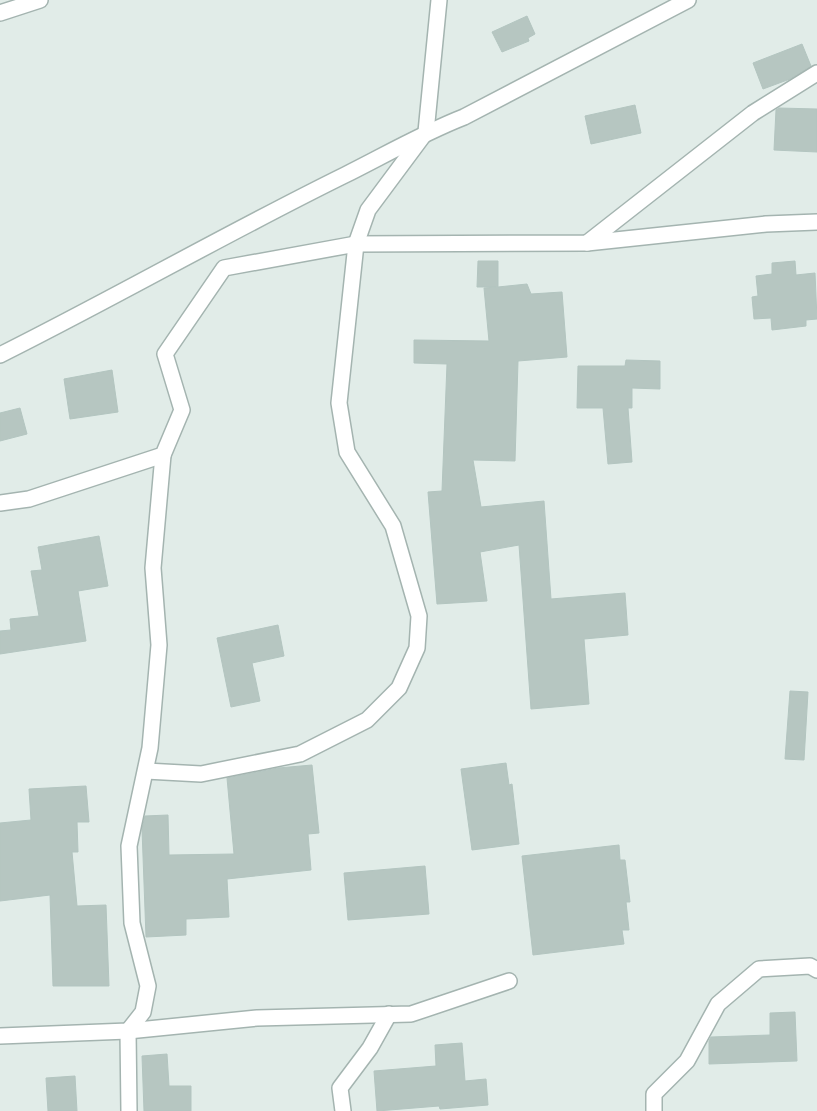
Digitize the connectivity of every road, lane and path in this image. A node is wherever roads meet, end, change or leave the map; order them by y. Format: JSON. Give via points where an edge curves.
{"nodes":[{"id":1,"x":40,"y":0,"type":"edge"},
{"id":2,"x":439,"y":0,"type":"edge"},
{"id":3,"x":688,"y":0,"type":"edge"},
{"id":4,"x":0,"y":13,"type":"edge"},
{"id":5,"x":817,"y":73,"type":"edge"},
{"id":6,"x":426,"y":132,"type":"junction"},
{"id":7,"x":817,"y":222,"type":"edge"},
{"id":8,"x":587,"y":243,"type":"junction"},
{"id":9,"x":356,"y":244,"type":"junction"},
{"id":10,"x":0,"y":355,"type":"edge"},
{"id":11,"x":163,"y":455,"type":"junction"},
{"id":12,"x":0,"y":504,"type":"edge"},
{"id":13,"x":146,"y":771,"type":"junction"},
{"id":14,"x":817,"y":970,"type":"edge"},
{"id":15,"x":509,"y":981,"type":"dead end"},
{"id":16,"x":389,"y":1014,"type":"junction"},
{"id":17,"x":128,"y":1031,"type":"junction"},
{"id":18,"x":0,"y":1036,"type":"edge"},
{"id":19,"x":129,"y":1111,"type":"edge"},
{"id":20,"x":344,"y":1111,"type":"edge"},
{"id":21,"x":654,"y":1111,"type":"edge"}],
"edges":[{"from":1,"to":4,"type":"street"},
{"from":2,"to":6,"type":"street"},
{"from":3,"to":6,"type":"street","via":[[464,117]]},
{"from":5,"to":8,"type":"street","via":[[752,113]]},
{"from":6,"to":9,"type":"street","via":[[368,210]]},
{"from":6,"to":10,"type":"street"},
{"from":7,"to":8,"type":"street","via":[[766,224]]},
{"from":8,"to":9,"type":"street"},
{"from":9,"to":11,"type":"street","via":[[224,268],[165,354],[182,410]]},
{"from":9,"to":13,"type":"street","via":[[339,404],[347,452],[393,526],[419,616],[417,648],[399,688],[367,720],[300,754],[201,774]]},
{"from":11,"to":12,"type":"street","via":[[30,499]]},
{"from":11,"to":13,"type":"street","via":[[153,568],[159,645]]},
{"from":13,"to":17,"type":"street","via":[[129,846],[132,923],[148,986],[143,1012]]},
{"from":14,"to":21,"type":"street","via":[[810,966],[759,969],[718,1004],[687,1061],[654,1094]]},
{"from":15,"to":16,"type":"street","via":[[411,1014]]},
{"from":16,"to":17,"type":"street","via":[[257,1018]]},
{"from":16,"to":20,"type":"street","via":[[370,1048],[340,1088]]},
{"from":17,"to":18,"type":"street"},
{"from":17,"to":19,"type":"street"}]}
